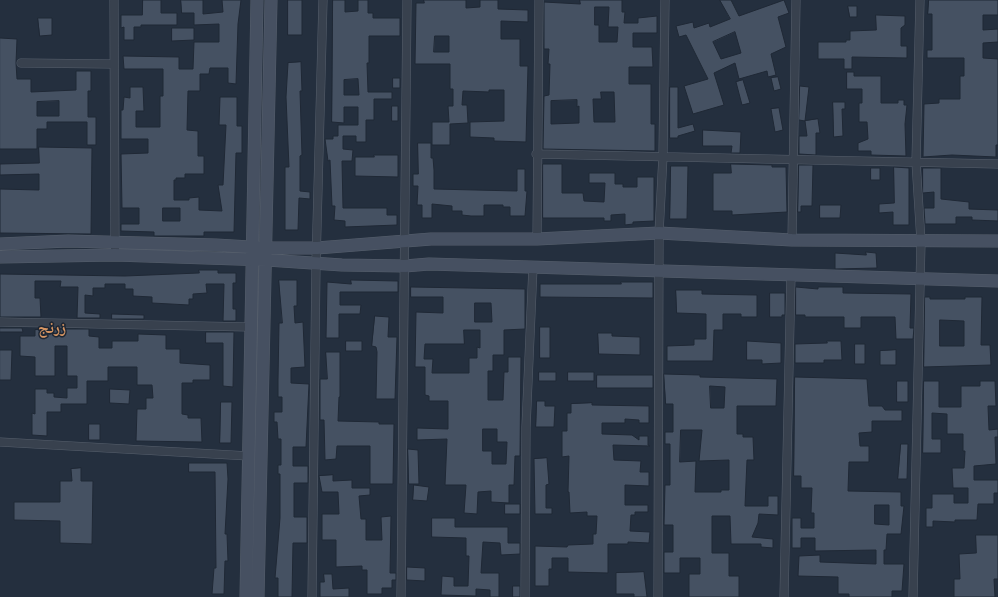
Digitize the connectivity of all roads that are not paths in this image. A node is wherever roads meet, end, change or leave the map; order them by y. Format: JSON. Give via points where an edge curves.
{"nodes":[{"id":1,"x":114,"y":0,"type":"edge"},
{"id":2,"x":257,"y":0,"type":"edge"},
{"id":3,"x":271,"y":0,"type":"edge"},
{"id":4,"x":323,"y":0,"type":"edge"},
{"id":5,"x":407,"y":0,"type":"edge"},
{"id":6,"x":539,"y":0,"type":"edge"},
{"id":7,"x":665,"y":0,"type":"edge"},
{"id":8,"x":796,"y":0,"type":"edge"},
{"id":9,"x":920,"y":0,"type":"edge"},
{"id":10,"x":20,"y":63,"type":"dead end"},
{"id":11,"x":113,"y":64,"type":"junction"},
{"id":12,"x":536,"y":154,"type":"junction"},
{"id":13,"x":663,"y":156,"type":"junction"},
{"id":14,"x":793,"y":160,"type":"junction"},
{"id":15,"x":916,"y":162,"type":"junction"},
{"id":16,"x":998,"y":164,"type":"edge"},
{"id":17,"x":659,"y":233,"type":"junction"},
{"id":18,"x":537,"y":239,"type":"junction"},
{"id":19,"x":792,"y":240,"type":"junction"},
{"id":20,"x":403,"y":241,"type":"junction"},
{"id":21,"x":921,"y":241,"type":"junction"},
{"id":22,"x":998,"y":241,"type":"edge"},
{"id":23,"x":115,"y":242,"type":"junction"},
{"id":24,"x":0,"y":244,"type":"edge"},
{"id":25,"x":252,"y":246,"type":"junction"},
{"id":26,"x":317,"y":248,"type":"junction"},
{"id":27,"x":115,"y":254,"type":"junction"},
{"id":28,"x":267,"y":254,"type":"junction"},
{"id":29,"x":0,"y":257,"type":"edge"},
{"id":30,"x":251,"y":260,"type":"junction"},
{"id":31,"x":316,"y":264,"type":"junction"},
{"id":32,"x":404,"y":266,"type":"junction"},
{"id":33,"x":533,"y":267,"type":"junction"},
{"id":34,"x":659,"y":272,"type":"junction"},
{"id":35,"x":792,"y":274,"type":"junction"},
{"id":36,"x":919,"y":280,"type":"junction"},
{"id":37,"x":998,"y":281,"type":"edge"},
{"id":38,"x":0,"y":322,"type":"edge"},
{"id":39,"x":250,"y":327,"type":"junction"},
{"id":40,"x":0,"y":442,"type":"edge"},
{"id":41,"x":249,"y":456,"type":"junction"},
{"id":42,"x":246,"y":597,"type":"edge"},
{"id":43,"x":258,"y":597,"type":"edge"},
{"id":44,"x":312,"y":597,"type":"edge"},
{"id":45,"x":401,"y":597,"type":"edge"},
{"id":46,"x":525,"y":597,"type":"edge"},
{"id":47,"x":658,"y":597,"type":"edge"},
{"id":48,"x":784,"y":597,"type":"edge"},
{"id":49,"x":913,"y":597,"type":"edge"}],
"edges":[{"from":1,"to":11,"type":"street"},
{"from":2,"to":25,"type":"street"},
{"from":3,"to":28,"type":"street"},
{"from":4,"to":26,"type":"street"},
{"from":5,"to":20,"type":"street"},
{"from":6,"to":12,"type":"street"},
{"from":7,"to":13,"type":"street"},
{"from":8,"to":14,"type":"street"},
{"from":9,"to":15,"type":"street"},
{"from":10,"to":11,"type":"street"},
{"from":11,"to":23,"type":"street"},
{"from":12,"to":13,"type":"street"},
{"from":12,"to":18,"type":"street"},
{"from":13,"to":14,"type":"street"},
{"from":13,"to":17,"type":"street"},
{"from":14,"to":15,"type":"street"},
{"from":14,"to":19,"type":"street"},
{"from":15,"to":16,"type":"street"},
{"from":15,"to":21,"type":"street"},
{"from":17,"to":18,"type":"street"},
{"from":17,"to":19,"type":"street"},
{"from":17,"to":34,"type":"street"},
{"from":18,"to":20,"type":"street"},
{"from":19,"to":21,"type":"street"},
{"from":20,"to":26,"type":"street"},
{"from":20,"to":32,"type":"street"},
{"from":21,"to":22,"type":"street"},
{"from":21,"to":36,"type":"street"},
{"from":23,"to":24,"type":"street"},
{"from":23,"to":25,"type":"street"},
{"from":23,"to":27,"type":"street"},
{"from":25,"to":28,"type":"street"},
{"from":25,"to":30,"type":"street"},
{"from":26,"to":28,"type":"street"},
{"from":26,"to":31,"type":"street"},
{"from":27,"to":29,"type":"street"},
{"from":27,"to":30,"type":"street"},
{"from":28,"to":30,"type":"street"},
{"from":28,"to":31,"type":"street"},
{"from":28,"to":43,"type":"street"},
{"from":30,"to":39,"type":"street"},
{"from":31,"to":32,"type":"street"},
{"from":31,"to":44,"type":"street"},
{"from":32,"to":33,"type":"street","via":[[429,264]]},
{"from":32,"to":45,"type":"street"},
{"from":33,"to":34,"type":"street"},
{"from":33,"to":46,"type":"street","via":[[526,427]]},
{"from":34,"to":35,"type":"street"},
{"from":34,"to":47,"type":"street"},
{"from":35,"to":36,"type":"street"},
{"from":35,"to":48,"type":"street"},
{"from":36,"to":37,"type":"street"},
{"from":36,"to":49,"type":"street"},
{"from":38,"to":39,"type":"street"},
{"from":39,"to":41,"type":"street"},
{"from":40,"to":41,"type":"street"},
{"from":41,"to":42,"type":"street"}]}
